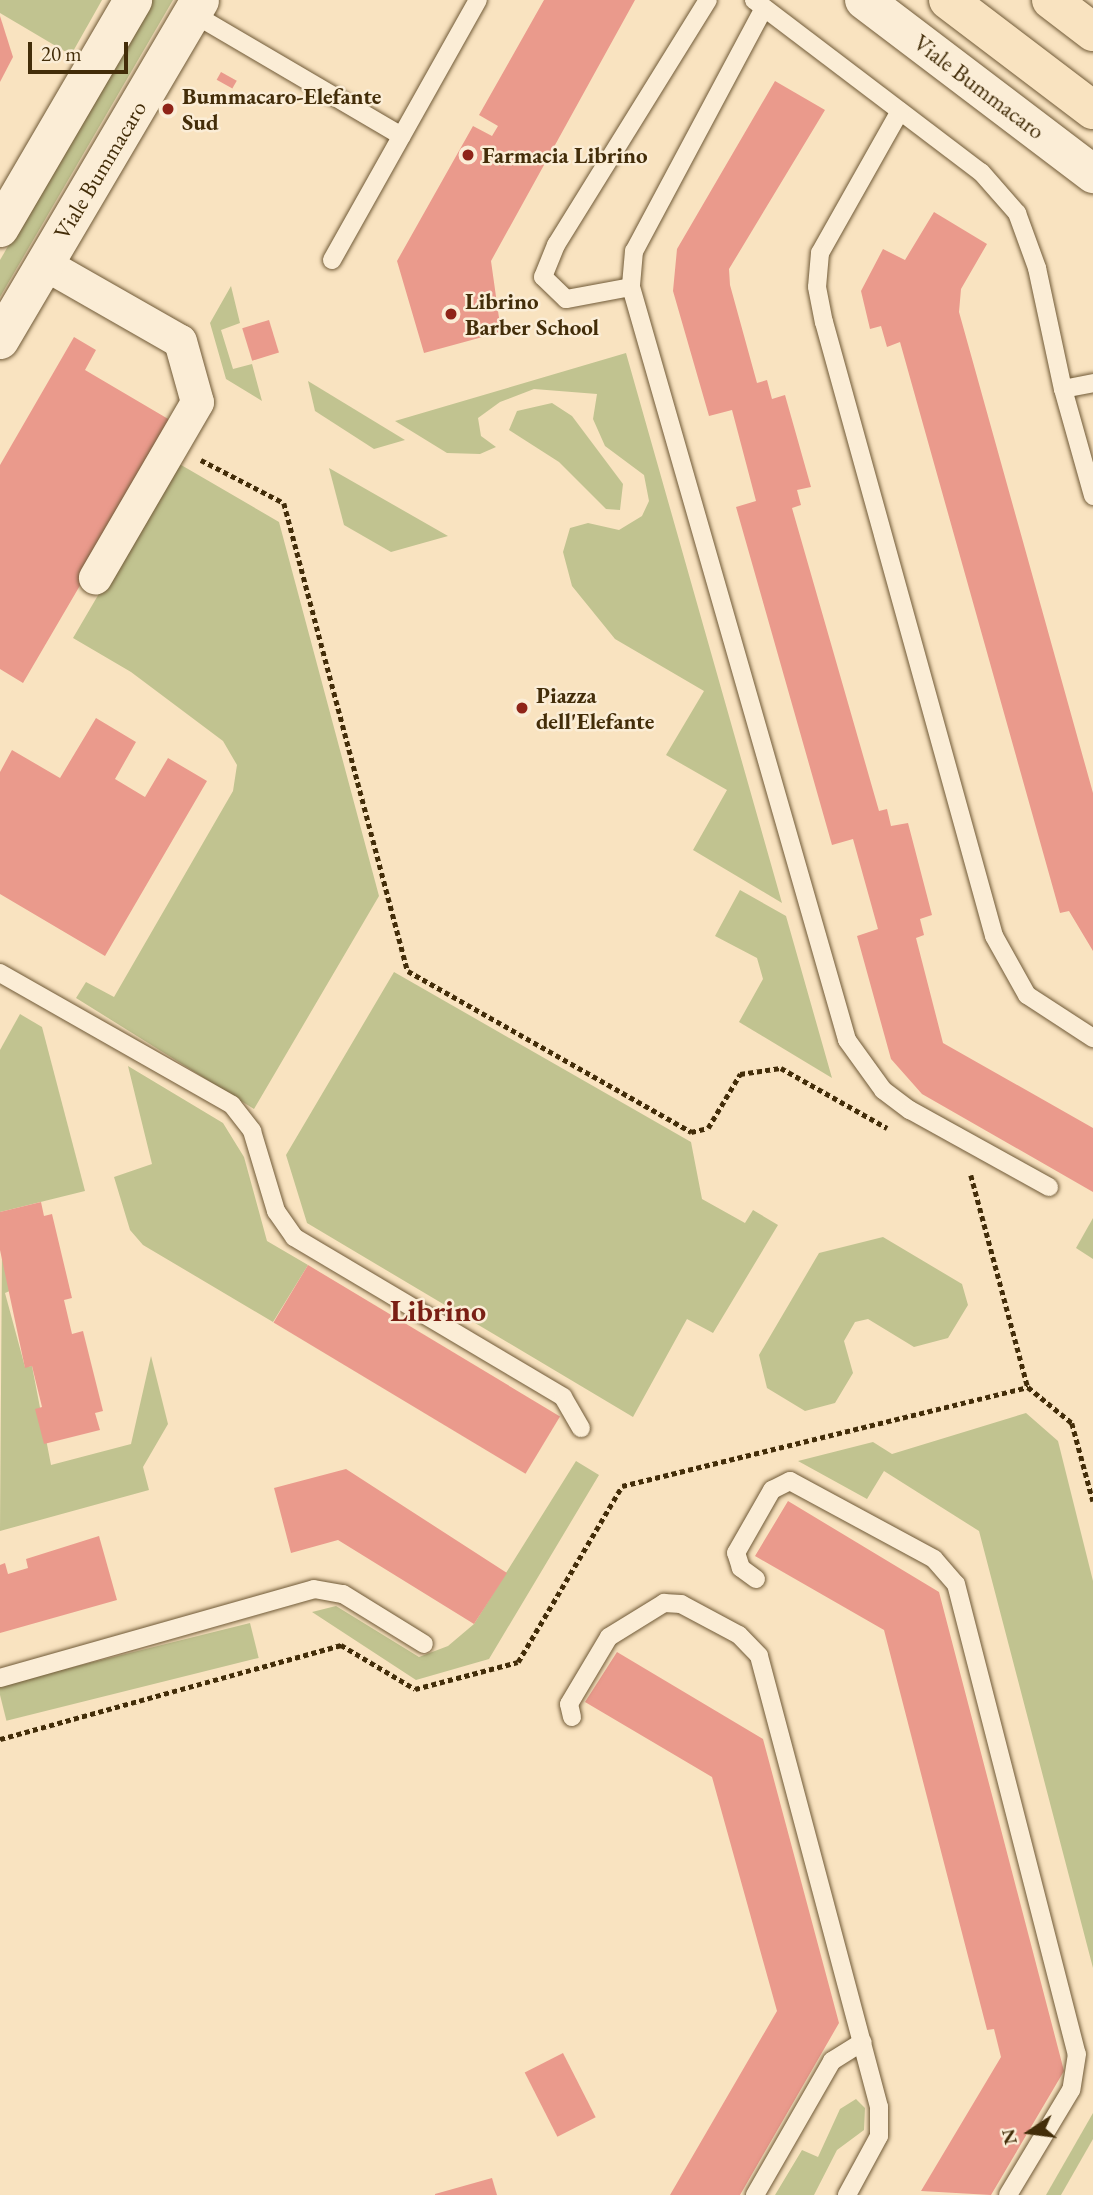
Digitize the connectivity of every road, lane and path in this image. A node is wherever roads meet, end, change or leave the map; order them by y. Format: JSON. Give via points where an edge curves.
{"nodes":[{"id":1,"x":133,"y":0,"type":"edge"},
{"id":2,"x":478,"y":0,"type":"edge"},
{"id":3,"x":708,"y":0,"type":"edge"},
{"id":4,"x":864,"y":0,"type":"edge"},
{"id":5,"x":948,"y":0,"type":"edge"},
{"id":6,"x":1051,"y":0,"type":"edge"},
{"id":7,"x":759,"y":4,"type":"edge"},
{"id":8,"x":196,"y":7,"type":"edge"},
{"id":9,"x":1093,"y":32,"type":"edge"},
{"id":10,"x":1093,"y":110,"type":"edge"},
{"id":11,"x":900,"y":111,"type":"junction"},
{"id":12,"x":402,"y":136,"type":"junction"},
{"id":13,"x":1093,"y":174,"type":"edge"},
{"id":14,"x":0,"y":228,"type":"edge"},
{"id":15,"x":332,"y":260,"type":"dead end"},
{"id":16,"x":45,"y":264,"type":"junction"},
{"id":17,"x":631,"y":287,"type":"junction"},
{"id":18,"x":0,"y":340,"type":"edge"},
{"id":19,"x":1093,"y":383,"type":"edge"},
{"id":20,"x":1063,"y":390,"type":"junction"},
{"id":21,"x":171,"y":444,"type":"junction"},
{"id":22,"x":1093,"y":496,"type":"edge"},
{"id":23,"x":95,"y":577,"type":"dead end"},
{"id":24,"x":0,"y":973,"type":"edge"},
{"id":25,"x":1093,"y":1038,"type":"edge"},
{"id":26,"x":899,"y":1135,"type":"dead end"},
{"id":27,"x":960,"y":1169,"type":"dead end"},
{"id":28,"x":1049,"y":1187,"type":"dead end"},
{"id":29,"x":1028,"y":1387,"type":"junction"},
{"id":30,"x":581,"y":1428,"type":"dead end"},
{"id":31,"x":1093,"y":1501,"type":"edge"},
{"id":32,"x":756,"y":1579,"type":"dead end"},
{"id":33,"x":424,"y":1644,"type":"dead end"},
{"id":34,"x":0,"y":1678,"type":"edge"},
{"id":35,"x":572,"y":1717,"type":"dead end"},
{"id":36,"x":0,"y":1739,"type":"edge"},
{"id":37,"x":863,"y":2042,"type":"junction"},
{"id":38,"x":755,"y":2195,"type":"edge"},
{"id":39,"x":848,"y":2195,"type":"edge"},
{"id":40,"x":1008,"y":2195,"type":"edge"}],
"edges":[{"from":1,"to":14,"type":"main road"},
{"from":2,"to":12,"type":"lane"},
{"from":3,"to":17,"type":"lane","via":[[556,245],[544,277],[566,299]]},
{"from":4,"to":13,"type":"main road","name":"Viale Bummacaro"},
{"from":5,"to":10,"type":"main road"},
{"from":6,"to":9,"type":"main road"},
{"from":7,"to":11,"type":"lane"},
{"from":7,"to":17,"type":"lane","via":[[634,251]]},
{"from":8,"to":12,"type":"lane"},
{"from":8,"to":16,"type":"main road","name":"Viale Bummacaro"},
{"from":11,"to":20,"type":"lane","via":[[981,172],[1017,213],[1037,268]]},
{"from":11,"to":25,"type":"lane","via":[[820,253],[817,287],[824,322],[994,936],[1027,995]]},
{"from":12,"to":15,"type":"lane"},
{"from":16,"to":18,"type":"main road","name":"Viale Bummacaro"},
{"from":16,"to":21,"type":"street","via":[[180,341],[197,401]]},
{"from":17,"to":28,"type":"lane","via":[[847,1040],[883,1090],[910,1110]]},
{"from":19,"to":20,"type":"lane"},
{"from":20,"to":22,"type":"lane"},
{"from":21,"to":23,"type":"street"},
{"from":21,"to":26,"type":"path","via":[[284,503],[408,971],[691,1132],[708,1128],[740,1074],[781,1068]]},
{"from":24,"to":30,"type":"lane","via":[[233,1104],[252,1131],[276,1211],[294,1237],[563,1397]]},
{"from":27,"to":29,"type":"path","via":[[972,1176]]},
{"from":29,"to":31,"type":"path","via":[[1072,1423]]},
{"from":29,"to":36,"type":"path","via":[[622,1486],[518,1662],[415,1689],[341,1645]]},
{"from":32,"to":40,"type":"lane","via":[[741,1568],[736,1553],[772,1490],[790,1481],[933,1559],[956,1584],[1077,2054],[1072,2090]]},
{"from":33,"to":34,"type":"lane","via":[[343,1594],[314,1589]]},
{"from":35,"to":37,"type":"lane","via":[[569,1704],[609,1637],[656,1606],[681,1604],[750,1644],[765,1672]]},
{"from":37,"to":38,"type":"lane","via":[[832,2061]]},
{"from":37,"to":39,"type":"lane","via":[[881,2123]]}]}
